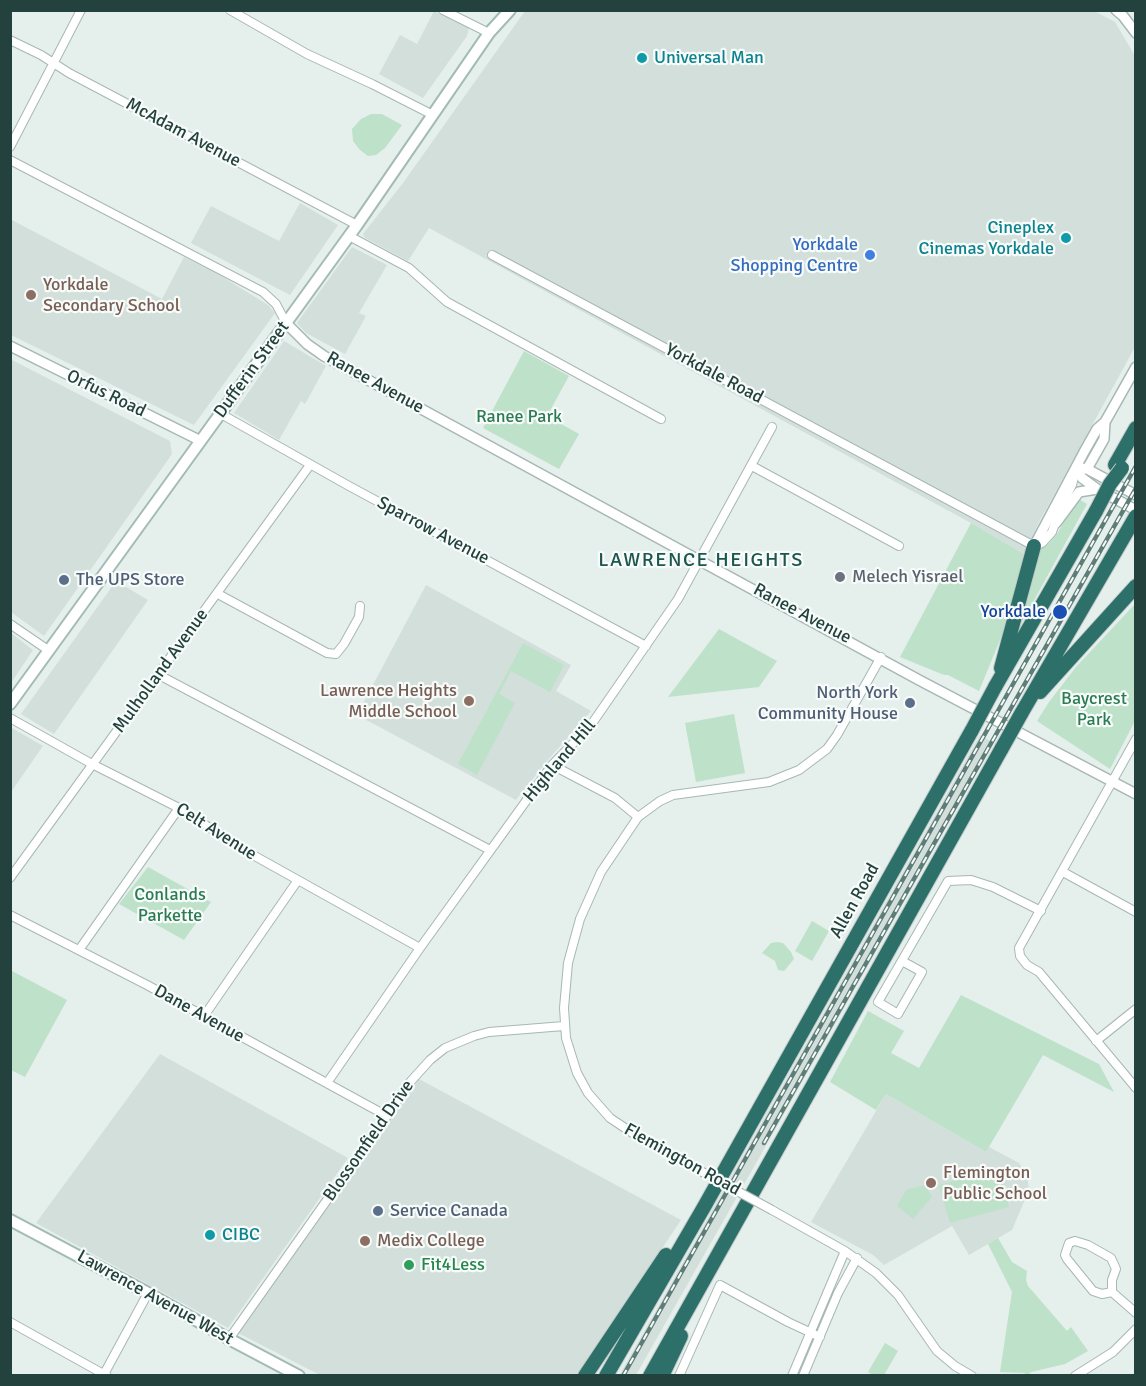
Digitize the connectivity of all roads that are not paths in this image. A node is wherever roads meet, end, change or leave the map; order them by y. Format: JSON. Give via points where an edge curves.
{"nodes":[{"id":1,"x":81,"y":10,"type":"edge"},
{"id":2,"x":230,"y":10,"type":"edge"},
{"id":3,"x":443,"y":10,"type":"edge"},
{"id":4,"x":500,"y":10,"type":"edge"},
{"id":5,"x":510,"y":10,"type":"edge"},
{"id":6,"x":1116,"y":10,"type":"edge"},
{"id":7,"x":489,"y":33,"type":"junction"},
{"id":8,"x":1136,"y":33,"type":"edge"},
{"id":9,"x":10,"y":40,"type":"edge"},
{"id":10,"x":53,"y":63,"type":"junction"},
{"id":11,"x":430,"y":119,"type":"junction"},
{"id":12,"x":10,"y":147,"type":"edge"},
{"id":13,"x":10,"y":160,"type":"edge"},
{"id":14,"x":357,"y":225,"type":"junction"},
{"id":15,"x":349,"y":236,"type":"junction"},
{"id":16,"x":492,"y":255,"type":"dead end"},
{"id":17,"x":286,"y":323,"type":"junction"},
{"id":18,"x":10,"y":346,"type":"edge"},
{"id":19,"x":1136,"y":367,"type":"edge"},
{"id":20,"x":221,"y":414,"type":"junction"},
{"id":21,"x":661,"y":419,"type":"dead end"},
{"id":22,"x":1105,"y":422,"type":"junction"},
{"id":23,"x":772,"y":427,"type":"dead end"},
{"id":24,"x":1136,"y":428,"type":"edge"},
{"id":25,"x":201,"y":441,"type":"junction"},
{"id":26,"x":1136,"y":444,"type":"edge"},
{"id":27,"x":310,"y":465,"type":"junction"},
{"id":28,"x":752,"y":466,"type":"junction"},
{"id":29,"x":1119,"y":466,"type":"junction"},
{"id":30,"x":1076,"y":467,"type":"junction"},
{"id":31,"x":1087,"y":469,"type":"junction"},
{"id":32,"x":1103,"y":487,"type":"junction"},
{"id":33,"x":1136,"y":495,"type":"edge"},
{"id":34,"x":1136,"y":510,"type":"edge"},
{"id":35,"x":1136,"y":516,"type":"edge"},
{"id":36,"x":1056,"y":524,"type":"junction"},
{"id":37,"x":1132,"y":531,"type":"edge"},
{"id":38,"x":899,"y":546,"type":"dead end"},
{"id":39,"x":1034,"y":546,"type":"junction"},
{"id":40,"x":700,"y":559,"type":"junction"},
{"id":41,"x":1136,"y":586,"type":"edge"},
{"id":42,"x":218,"y":594,"type":"junction"},
{"id":43,"x":360,"y":606,"type":"dead end"},
{"id":44,"x":10,"y":624,"type":"edge"},
{"id":45,"x":646,"y":646,"type":"junction"},
{"id":46,"x":48,"y":650,"type":"junction"},
{"id":47,"x":881,"y":657,"type":"junction"},
{"id":48,"x":159,"y":675,"type":"junction"},
{"id":49,"x":995,"y":687,"type":"junction"},
{"id":50,"x":10,"y":704,"type":"edge"},
{"id":51,"x":1021,"y":714,"type":"junction"},
{"id":52,"x":10,"y":718,"type":"edge"},
{"id":53,"x":1136,"y":739,"type":"edge"},
{"id":54,"x":92,"y":764,"type":"junction"},
{"id":55,"x":552,"y":765,"type":"junction"},
{"id":56,"x":1112,"y":780,"type":"junction"},
{"id":57,"x":1136,"y":794,"type":"edge"},
{"id":58,"x":179,"y":808,"type":"junction"},
{"id":59,"x":638,"y":817,"type":"junction"},
{"id":60,"x":490,"y":850,"type":"junction"},
{"id":61,"x":1063,"y":872,"type":"junction"},
{"id":62,"x":10,"y":878,"type":"edge"},
{"id":63,"x":298,"y":880,"type":"junction"},
{"id":64,"x":1041,"y":911,"type":"junction"},
{"id":65,"x":1136,"y":912,"type":"edge"},
{"id":66,"x":10,"y":915,"type":"edge"},
{"id":67,"x":420,"y":948,"type":"junction"},
{"id":68,"x":79,"y":950,"type":"junction"},
{"id":69,"x":902,"y":961,"type":"junction"},
{"id":70,"x":1136,"y":1009,"type":"edge"},
{"id":71,"x":204,"y":1016,"type":"junction"},
{"id":72,"x":564,"y":1026,"type":"junction"},
{"id":73,"x":1096,"y":1041,"type":"junction"},
{"id":74,"x":327,"y":1083,"type":"junction"},
{"id":75,"x":1136,"y":1088,"type":"edge"},
{"id":76,"x":387,"y":1116,"type":"junction"},
{"id":77,"x":704,"y":1207,"type":"junction"},
{"id":78,"x":10,"y":1220,"type":"edge"},
{"id":79,"x":735,"y":1224,"type":"junction"},
{"id":80,"x":846,"y":1251,"type":"junction"},
{"id":81,"x":857,"y":1258,"type":"junction"},
{"id":82,"x":1112,"y":1292,"type":"junction"},
{"id":83,"x":148,"y":1293,"type":"junction"},
{"id":84,"x":1136,"y":1313,"type":"edge"},
{"id":85,"x":10,"y":1322,"type":"edge"},
{"id":86,"x":1136,"y":1329,"type":"edge"},
{"id":87,"x":811,"y":1333,"type":"junction"},
{"id":88,"x":820,"y":1336,"type":"junction"},
{"id":89,"x":229,"y":1339,"type":"junction"},
{"id":90,"x":104,"y":1375,"type":"edge"},
{"id":91,"x":1077,"y":1375,"type":"edge"},
{"id":92,"x":299,"y":1376,"type":"edge"},
{"id":93,"x":585,"y":1376,"type":"edge"},
{"id":94,"x":606,"y":1376,"type":"edge"},
{"id":95,"x":650,"y":1376,"type":"edge"},
{"id":96,"x":662,"y":1376,"type":"edge"},
{"id":97,"x":679,"y":1376,"type":"edge"},
{"id":98,"x":792,"y":1376,"type":"edge"},
{"id":99,"x":803,"y":1376,"type":"edge"},
{"id":100,"x":972,"y":1376,"type":"edge"}],
"edges":[{"from":1,"to":10,"type":"street"},
{"from":2,"to":11,"type":"street"},
{"from":3,"to":7,"type":"street"},
{"from":4,"to":7,"type":"main road","name":"Dufferin Street"},
{"from":5,"to":7,"type":"main road","name":"Dufferin Street"},
{"from":6,"to":8,"type":"street"},
{"from":7,"to":11,"type":"main road","name":"Dufferin Street"},
{"from":9,"to":10,"type":"street","name":"McAdam Avenue"},
{"from":10,"to":12,"type":"street"},
{"from":10,"to":14,"type":"street","name":"McAdam Avenue"},
{"from":11,"to":14,"type":"main road","name":"Dufferin Street"},
{"from":13,"to":17,"type":"street","via":[[263,292],[276,304]]},
{"from":14,"to":15,"type":"main road","name":"Dufferin Street"},
{"from":15,"to":17,"type":"main road","name":"Dufferin Street"},
{"from":15,"to":21,"type":"street","via":[[408,268],[447,302]]},
{"from":16,"to":39,"type":"street","name":"Yorkdale Road"},
{"from":17,"to":20,"type":"main road","name":"Dufferin Street"},
{"from":17,"to":40,"type":"street","name":"Ranee Avenue","via":[[324,356]]},
{"from":18,"to":25,"type":"street","name":"Orfus Road"},
{"from":19,"to":22,"type":"street"},
{"from":20,"to":25,"type":"main road","name":"Dufferin Street"},
{"from":20,"to":27,"type":"street","name":"Sparrow Avenue"},
{"from":22,"to":30,"type":"street"},
{"from":22,"to":31,"type":"street","via":[[1104,439]]},
{"from":23,"to":28,"type":"street","name":"Highland Hill"},
{"from":24,"to":29,"type":"highway"},
{"from":25,"to":46,"type":"main road","name":"Dufferin Street"},
{"from":26,"to":29,"type":"highway","name":"Allen Road"},
{"from":27,"to":42,"type":"street","name":"Mulholland Avenue"},
{"from":27,"to":45,"type":"street","name":"Sparrow Avenue"},
{"from":28,"to":38,"type":"street"},
{"from":28,"to":40,"type":"street","name":"Highland Hill"},
{"from":29,"to":32,"type":"highway","name":"Allen Road","bridge":true},
{"from":30,"to":31,"type":"street"},
{"from":30,"to":32,"type":"street","via":[[1082,478]]},
{"from":30,"to":36,"type":"street"},
{"from":30,"to":39,"type":"street"},
{"from":31,"to":33,"type":"street"},
{"from":32,"to":34,"type":"street"},
{"from":32,"to":36,"type":"street","via":[[1079,492]]},
{"from":32,"to":49,"type":"highway","name":"Allen Road","bridge":true,"via":[[1096,511]]},
{"from":35,"to":37,"type":"highway"},
{"from":36,"to":39,"type":"street","via":[[1047,539]]},
{"from":37,"to":51,"type":"highway","via":[[1085,601]]},
{"from":39,"to":49,"type":"highway"},
{"from":40,"to":45,"type":"street","name":"Highland Hill"},
{"from":40,"to":47,"type":"street","name":"Ranee Avenue"},
{"from":41,"to":51,"type":"highway"},
{"from":42,"to":43,"type":"street","via":[[327,653],[336,654],[359,617]]},
{"from":42,"to":48,"type":"street","name":"Mulholland Avenue"},
{"from":44,"to":46,"type":"street"},
{"from":45,"to":55,"type":"street","name":"Highland Hill","via":[[591,725]]},
{"from":46,"to":50,"type":"main road","name":"Dufferin Street"},
{"from":47,"to":56,"type":"street","name":"Ranee Avenue"},
{"from":47,"to":59,"type":"street","name":"Flemington Road","via":[[827,749],[799,770],[769,782],[673,795]]},
{"from":48,"to":54,"type":"street","name":"Mulholland Avenue"},
{"from":48,"to":60,"type":"street"},
{"from":49,"to":77,"type":"highway","name":"Allen Road","bridge":true},
{"from":51,"to":79,"type":"highway","bridge":true},
{"from":52,"to":54,"type":"street","name":"Celt Avenue"},
{"from":53,"to":56,"type":"street"},
{"from":54,"to":58,"type":"street","name":"Celt Avenue"},
{"from":54,"to":62,"type":"street","name":"Mulholland Avenue"},
{"from":55,"to":59,"type":"street","via":[[615,798]]},
{"from":55,"to":60,"type":"street","name":"Highland Hill"},
{"from":56,"to":57,"type":"street","name":"Ranee Avenue"},
{"from":56,"to":61,"type":"street"},
{"from":58,"to":63,"type":"street","name":"Celt Avenue"},
{"from":58,"to":68,"type":"street"},
{"from":59,"to":72,"type":"street","name":"Flemington Road","via":[[601,872],[580,919],[568,963]]},
{"from":60,"to":67,"type":"street","name":"Highland Hill"},
{"from":61,"to":64,"type":"street"},
{"from":61,"to":65,"type":"street"},
{"from":63,"to":67,"type":"street","name":"Celt Avenue"},
{"from":63,"to":71,"type":"street"},
{"from":64,"to":69,"type":"street","via":[[993,887],[971,880],[948,881]]},
{"from":64,"to":73,"type":"street","via":[[1019,948],[1020,957],[1039,972]]},
{"from":66,"to":68,"type":"street","name":"Dane Avenue"},
{"from":67,"to":74,"type":"street","name":"Highland Hill"},
{"from":68,"to":71,"type":"street","name":"Dane Avenue"},
{"from":69,"to":69,"type":"street","via":[[878,1002],[898,1014],[922,972]]},
{"from":70,"to":73,"type":"street"},
{"from":71,"to":74,"type":"street","name":"Dane Avenue"},
{"from":72,"to":76,"type":"street","name":"Blossomfield Drive","via":[[489,1032],[456,1042],[426,1064]]},
{"from":72,"to":80,"type":"street","name":"Flemington Road","bridge":true,"via":[[577,1073],[602,1111],[630,1132]]},
{"from":73,"to":75,"type":"street"},
{"from":74,"to":76,"type":"street","name":"Dane Avenue"},
{"from":76,"to":89,"type":"street","name":"Blossomfield Drive"},
{"from":77,"to":93,"type":"highway","via":[[694,1211]]},
{"from":77,"to":94,"type":"highway","name":"Allen Road"},
{"from":78,"to":83,"type":"main road","name":"Lawrence Avenue West"},
{"from":79,"to":95,"type":"highway"},
{"from":79,"to":96,"type":"highway"},
{"from":80,"to":81,"type":"street","name":"Flemington Road"},
{"from":80,"to":87,"type":"street"},
{"from":81,"to":88,"type":"street"},
{"from":81,"to":100,"type":"street","name":"Flemington Road","via":[[898,1295],[937,1351]]},
{"from":82,"to":82,"type":"street","via":[[1116,1269],[1111,1258],[1088,1245],[1069,1243],[1065,1255],[1093,1291]]},
{"from":82,"to":84,"type":"street"},
{"from":83,"to":89,"type":"main road","name":"Lawrence Avenue West"},
{"from":83,"to":90,"type":"street"},
{"from":85,"to":90,"type":"street"},
{"from":86,"to":91,"type":"street","via":[[1113,1352]]},
{"from":87,"to":88,"type":"street"},
{"from":87,"to":97,"type":"street","via":[[720,1285]]},
{"from":87,"to":98,"type":"street"},
{"from":88,"to":99,"type":"street"},
{"from":89,"to":92,"type":"main road","name":"Lawrence Avenue West"}]}
